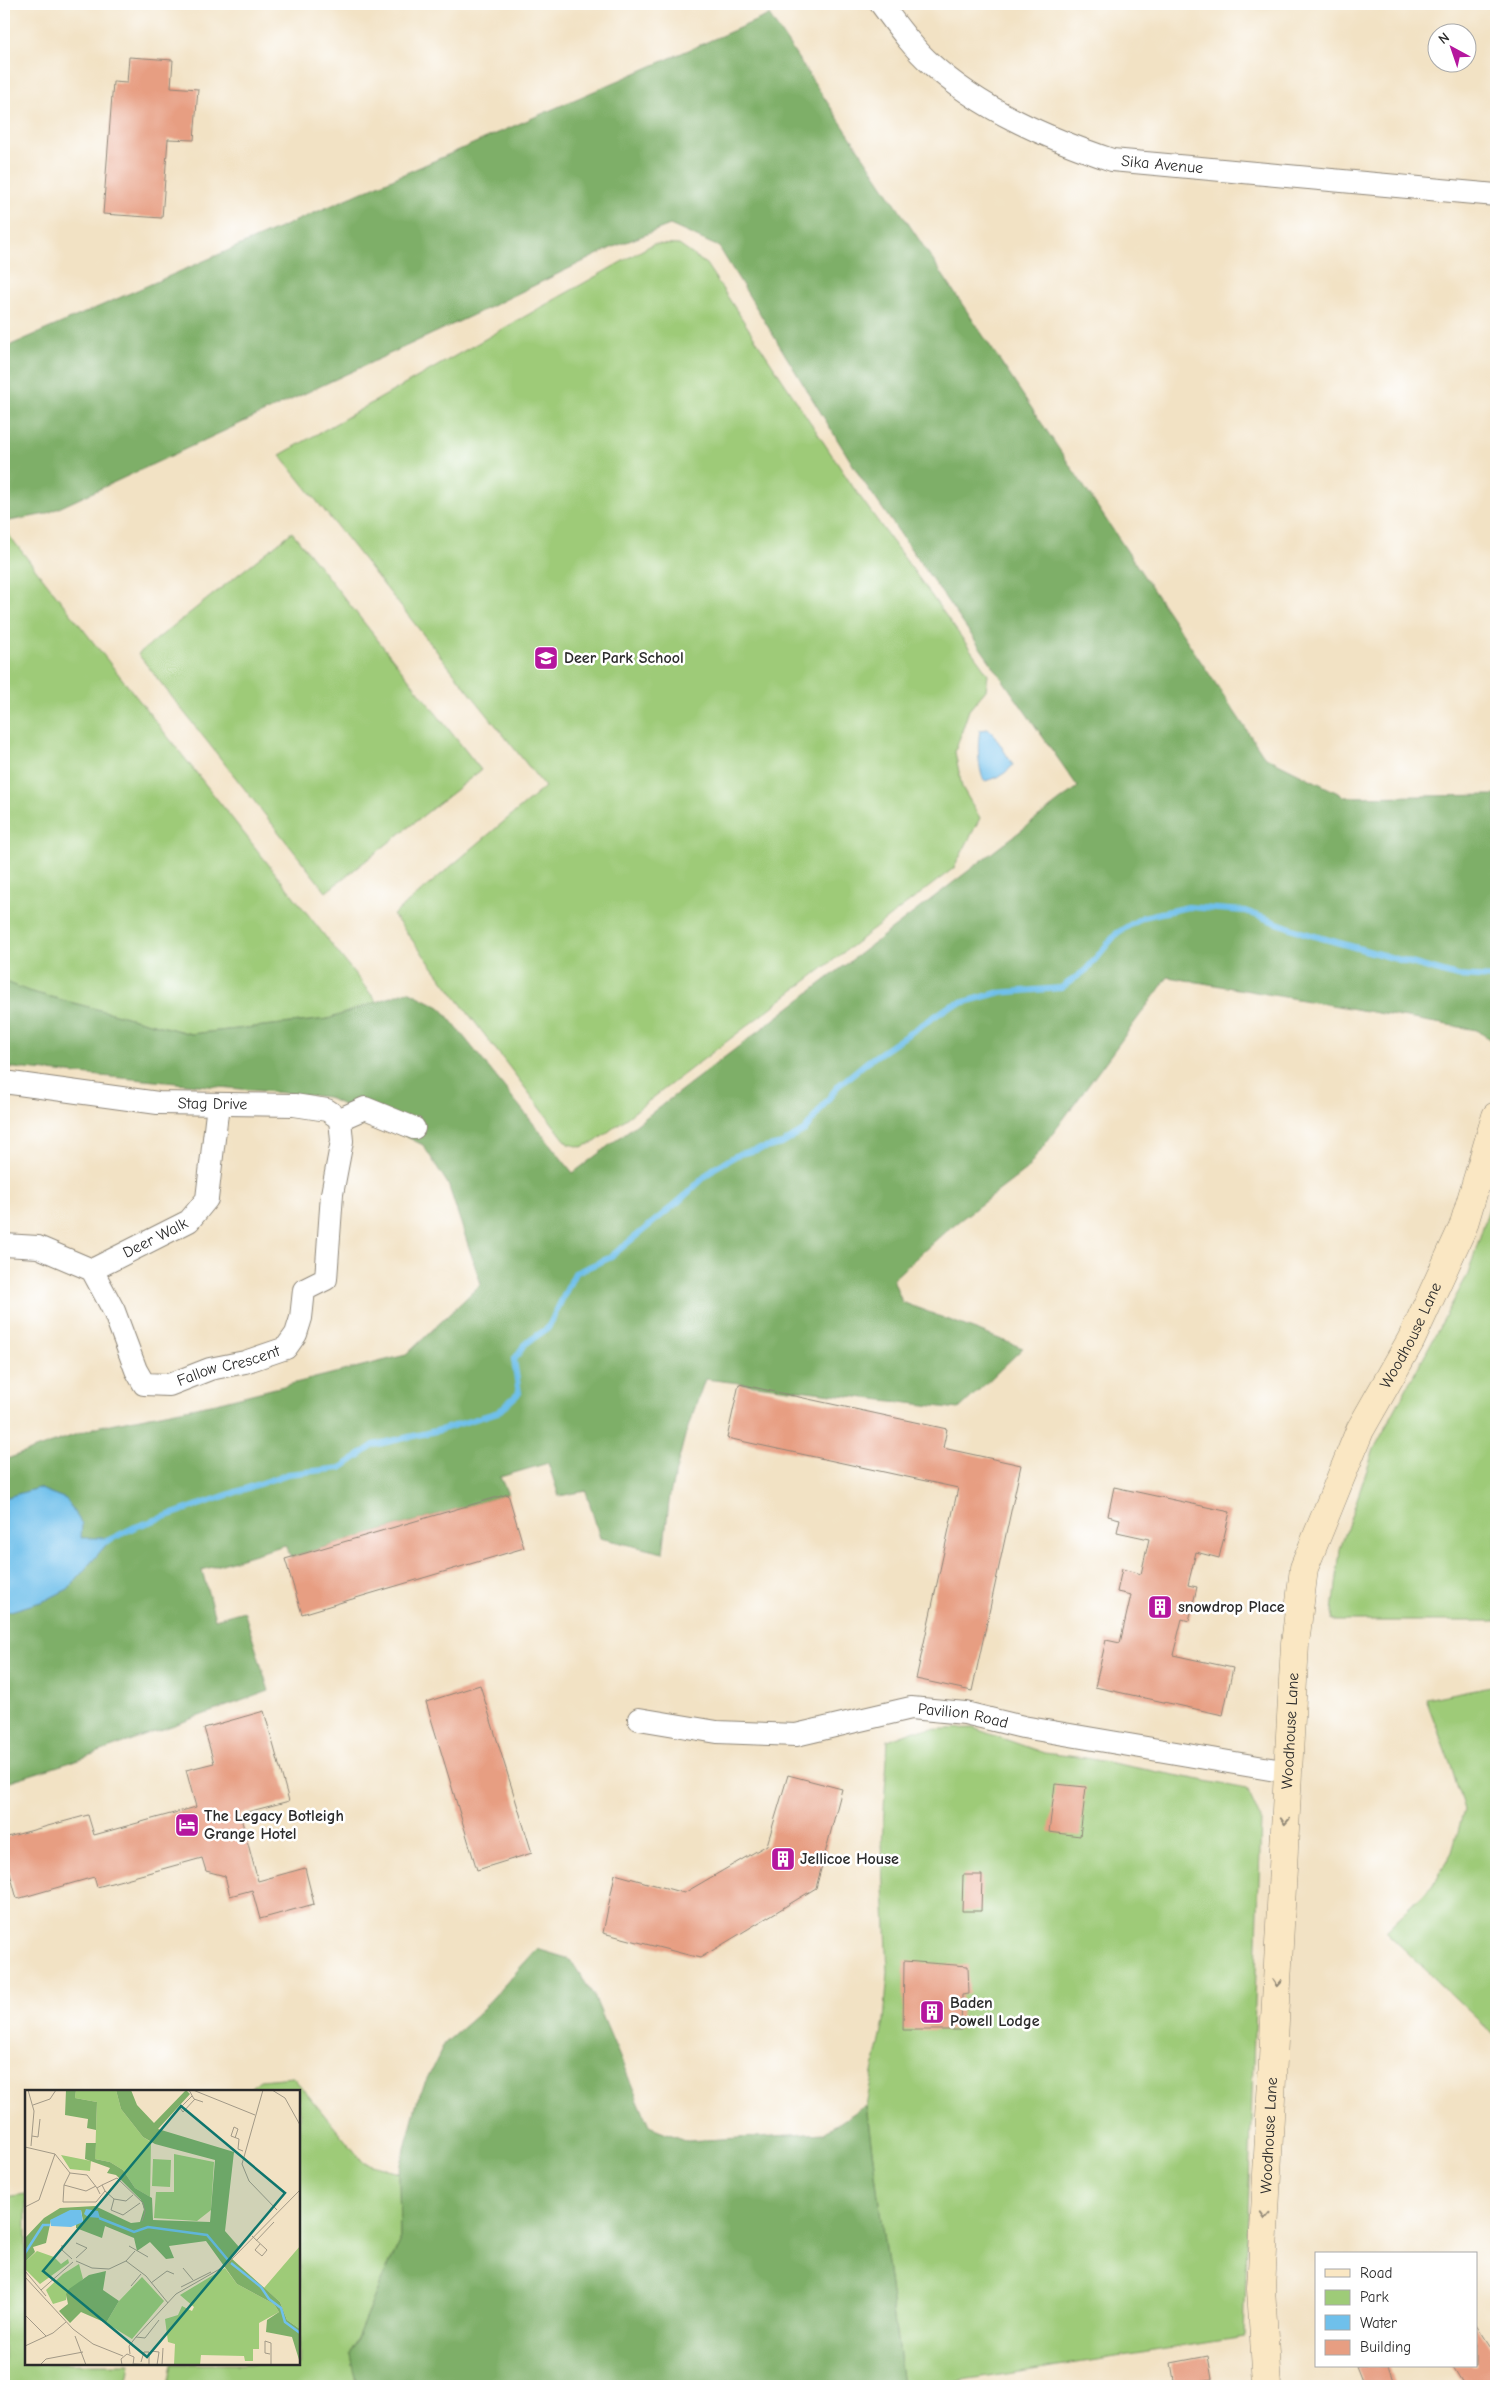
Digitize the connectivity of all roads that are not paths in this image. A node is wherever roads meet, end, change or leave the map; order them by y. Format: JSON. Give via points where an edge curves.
{"nodes":[{"id":1,"x":881,"y":4,"type":"edge"},
{"id":2,"x":1496,"y":195,"type":"edge"},
{"id":3,"x":4,"y":1082,"type":"edge"},
{"id":4,"x":218,"y":1104,"type":"junction"},
{"id":5,"x":1496,"y":1116,"type":"edge"},
{"id":6,"x":340,"y":1119,"type":"junction"},
{"id":7,"x":414,"y":1128,"type":"dead end"},
{"id":8,"x":4,"y":1245,"type":"edge"},
{"id":9,"x":92,"y":1270,"type":"junction"},
{"id":10,"x":639,"y":1719,"type":"dead end"},
{"id":11,"x":1288,"y":1772,"type":"junction"},
{"id":12,"x":1267,"y":2386,"type":"edge"}],
"edges":[{"from":1,"to":2,"type":"street","name":"Sika Avenue","via":[[928,62],[953,82],[1000,112],[1063,143],[1112,160]]},
{"from":3,"to":4,"type":"street","name":"Stag Drive","via":[[158,1103]]},
{"from":4,"to":6,"type":"street","name":"Stag Drive","via":[[294,1105],[327,1110]]},
{"from":4,"to":9,"type":"street","name":"Deer Walk","via":[[207,1199],[189,1221]]},
{"from":5,"to":11,"type":"street","name":"Woodhouse Lane","via":[[1463,1227],[1411,1340],[1360,1430],[1304,1568],[1295,1644]]},
{"from":6,"to":7,"type":"street","via":[[365,1108]]},
{"from":6,"to":9,"type":"street","name":"Fallow Crescent","via":[[342,1141],[332,1194],[326,1279],[304,1290],[301,1318],[296,1334],[286,1348],[245,1362],[210,1369],[169,1385],[144,1384],[114,1311]]},
{"from":8,"to":9,"type":"street","via":[[38,1247]]},
{"from":10,"to":11,"type":"street","name":"Pavilion Road","via":[[717,1732],[796,1735],[911,1708],[965,1713],[1023,1727]]},
{"from":11,"to":12,"type":"street","name":"Woodhouse Lane","one_way":true,"via":[[1261,2289]]}]}
